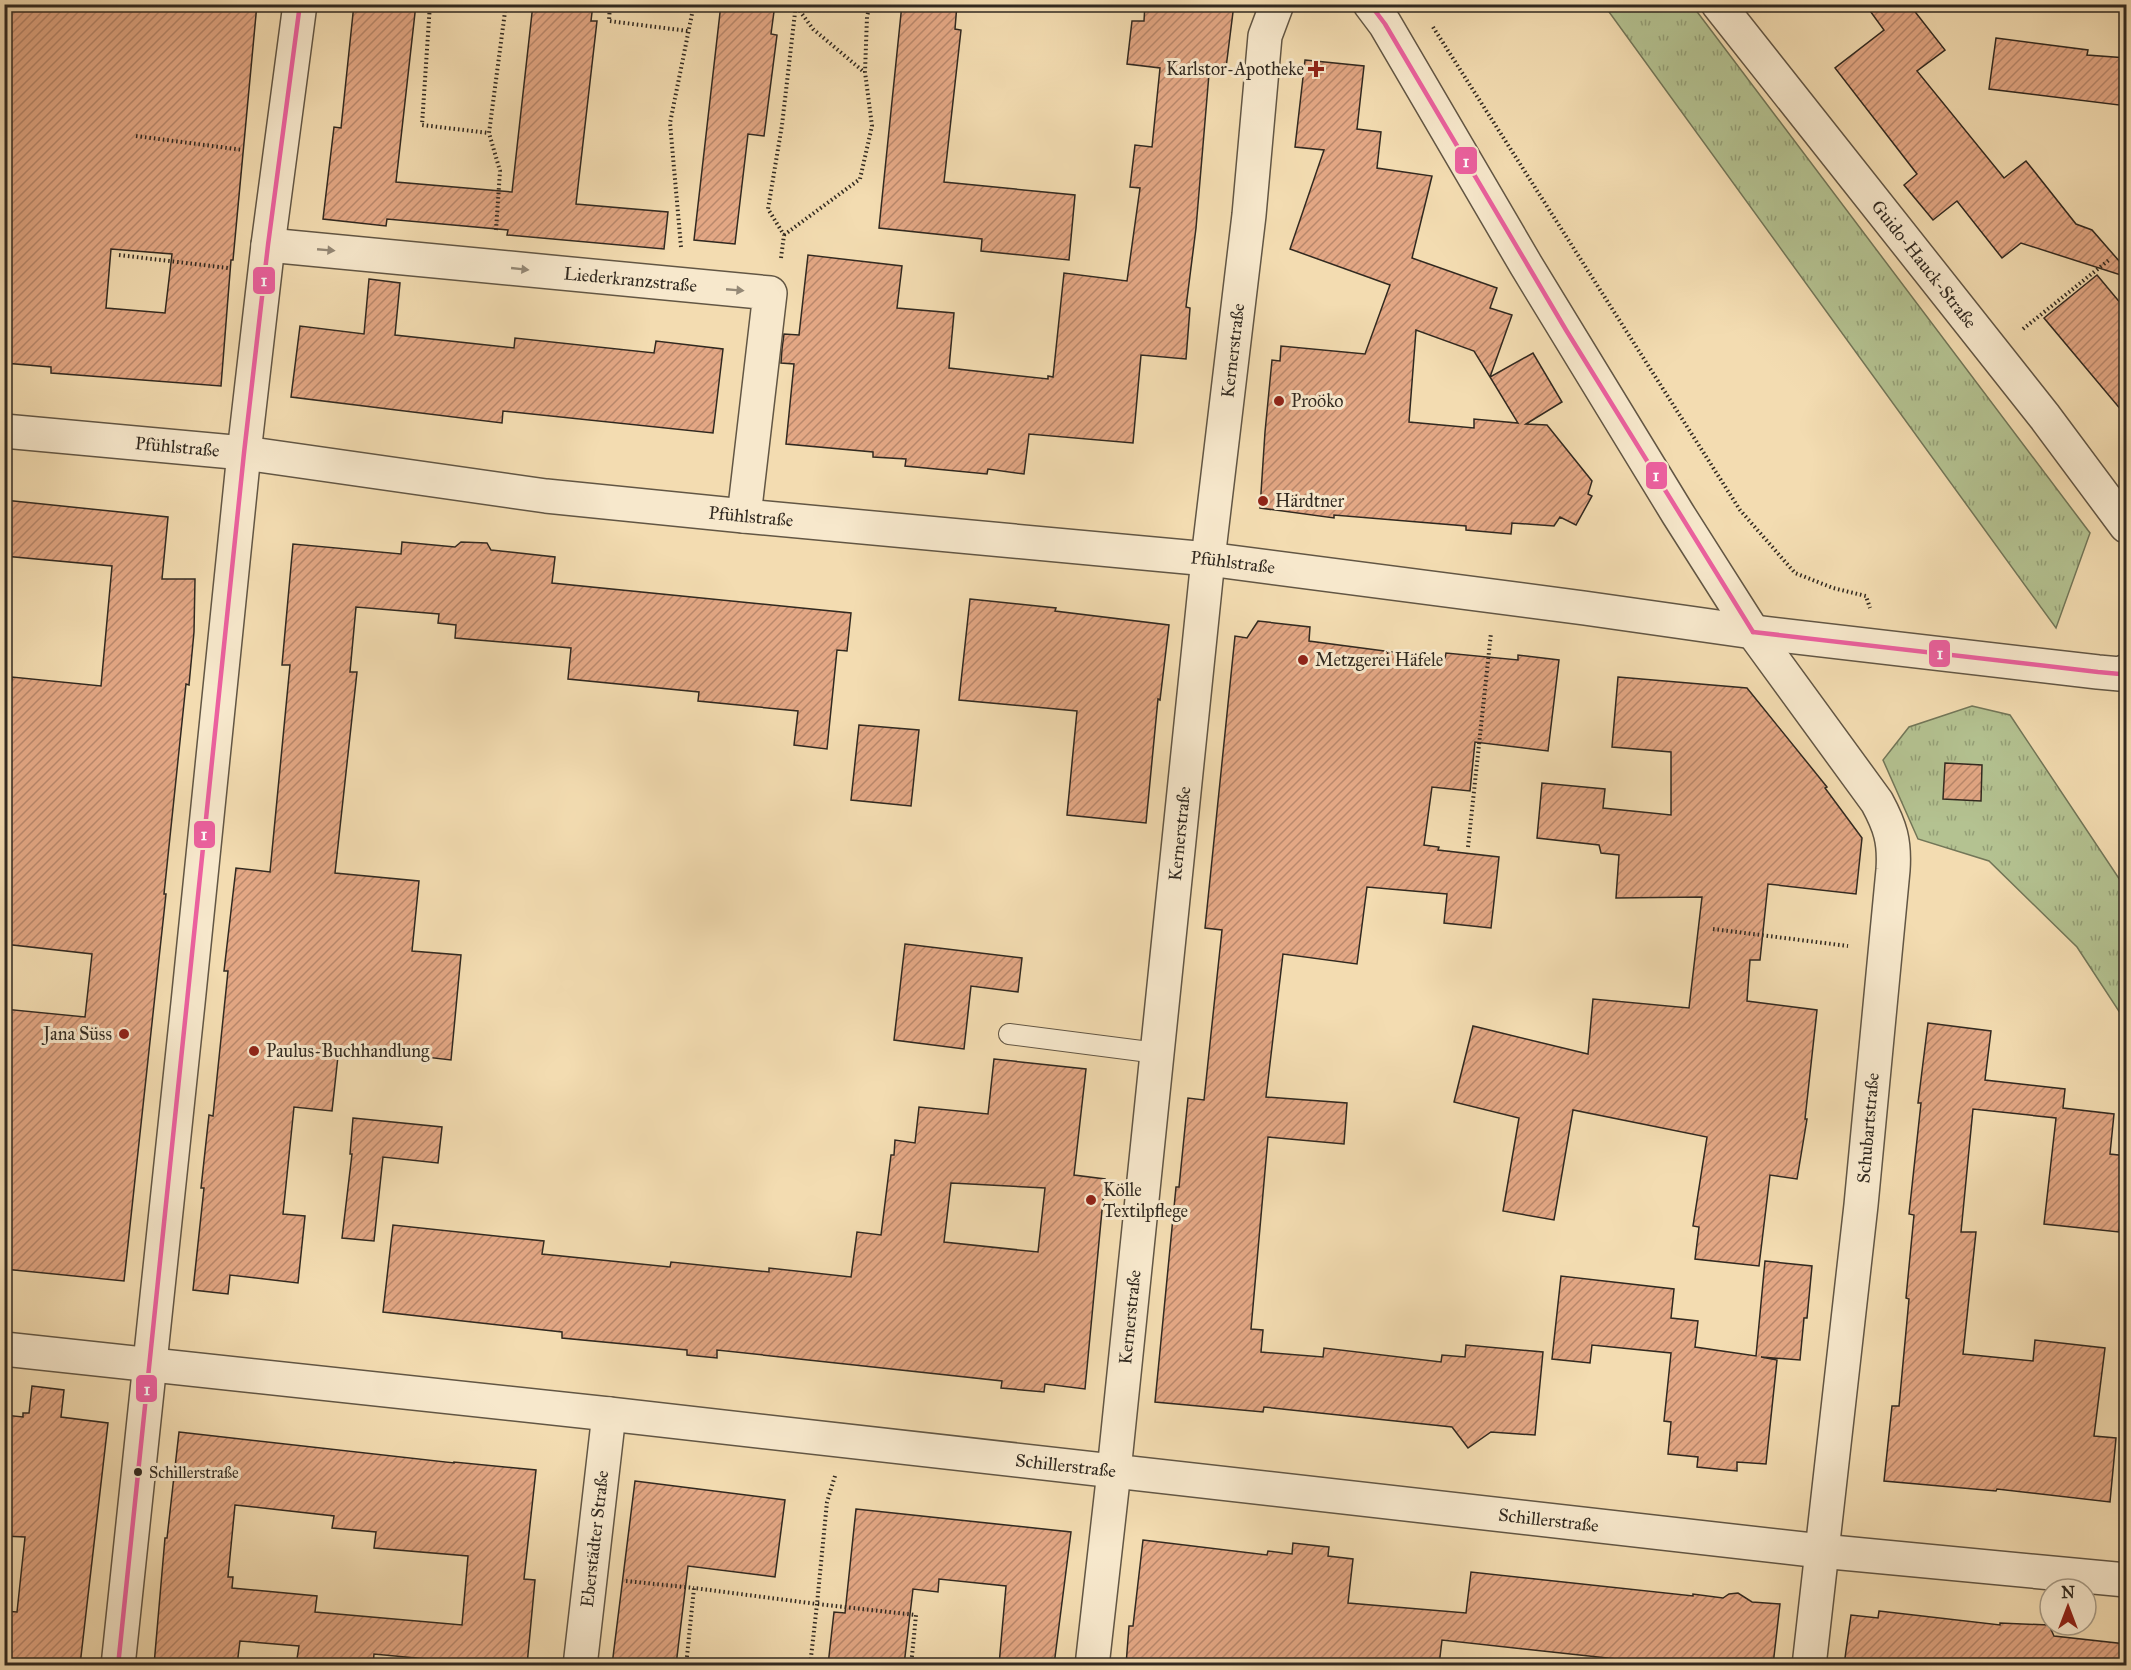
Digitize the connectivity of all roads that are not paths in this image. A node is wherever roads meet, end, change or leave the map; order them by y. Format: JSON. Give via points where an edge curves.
{"nodes":[{"id":1,"x":300,"y":4,"type":"edge"},
{"id":2,"x":1277,"y":4,"type":"edge"},
{"id":3,"x":1370,"y":4,"type":"edge"},
{"id":4,"x":1718,"y":4,"type":"edge"},
{"id":5,"x":266,"y":259,"type":"junction"},
{"id":6,"x":4,"y":431,"type":"edge"},
{"id":7,"x":244,"y":453,"type":"junction"},
{"id":8,"x":744,"y":516,"type":"junction"},
{"id":9,"x":2127,"y":526,"type":"edge"},
{"id":10,"x":1208,"y":558,"type":"junction"},
{"id":11,"x":1753,"y":632,"type":"junction"},
{"id":12,"x":2127,"y":671,"type":"edge"},
{"id":13,"x":1009,"y":1034,"type":"dead end"},
{"id":14,"x":1157,"y":1053,"type":"junction"},
{"id":15,"x":4,"y":1349,"type":"edge"},
{"id":16,"x":151,"y":1364,"type":"junction"},
{"id":17,"x":609,"y":1414,"type":"junction"},
{"id":18,"x":1114,"y":1471,"type":"junction"},
{"id":19,"x":1821,"y":1551,"type":"junction"},
{"id":20,"x":2127,"y":1580,"type":"edge"},
{"id":21,"x":118,"y":1665,"type":"edge"},
{"id":22,"x":580,"y":1665,"type":"edge"},
{"id":23,"x":1092,"y":1665,"type":"edge"},
{"id":24,"x":1809,"y":1665,"type":"edge"}],
"edges":[{"from":1,"to":5,"type":"street"},
{"from":2,"to":10,"type":"street","name":"Kernerstraße","via":[[1264,36],[1249,215]]},
{"from":3,"to":11,"type":"street","name":"Schubartstraße"},
{"from":4,"to":9,"type":"street","name":"Guido-Hauck-Straße"},
{"from":5,"to":7,"type":"street"},
{"from":5,"to":8,"type":"street","name":"Liederkranzstraße","one_way":true,"via":[[493,266],[770,293]]},
{"from":6,"to":7,"type":"street","name":"Pfühlstraße"},
{"from":7,"to":8,"type":"street","name":"Pfühlstraße","via":[[546,496]]},
{"from":7,"to":16,"type":"street"},
{"from":8,"to":10,"type":"street","name":"Pfühlstraße"},
{"from":10,"to":11,"type":"street","name":"Pfühlstraße"},
{"from":10,"to":14,"type":"street","name":"Kernerstraße"},
{"from":11,"to":12,"type":"street","name":"Pfühlstraße","via":[[2098,672]]},
{"from":11,"to":19,"type":"street","name":"Schubartstraße","via":[[1877,802],[1888,823],[1894,851],[1861,1205]]},
{"from":13,"to":14,"type":"lane"},
{"from":14,"to":18,"type":"street","name":"Kernerstraße"},
{"from":15,"to":16,"type":"street","name":"Schillerstraße"},
{"from":16,"to":17,"type":"street","name":"Schillerstraße"},
{"from":16,"to":21,"type":"street"},
{"from":17,"to":18,"type":"street","name":"Schillerstraße"},
{"from":17,"to":22,"type":"street","name":"Eberstädter Straße"},
{"from":18,"to":19,"type":"street","name":"Schillerstraße"},
{"from":18,"to":23,"type":"street","name":"Kernerstraße"},
{"from":19,"to":20,"type":"street","name":"Schillerstraße"},
{"from":19,"to":24,"type":"street","name":"Schubartstraße"}]}
